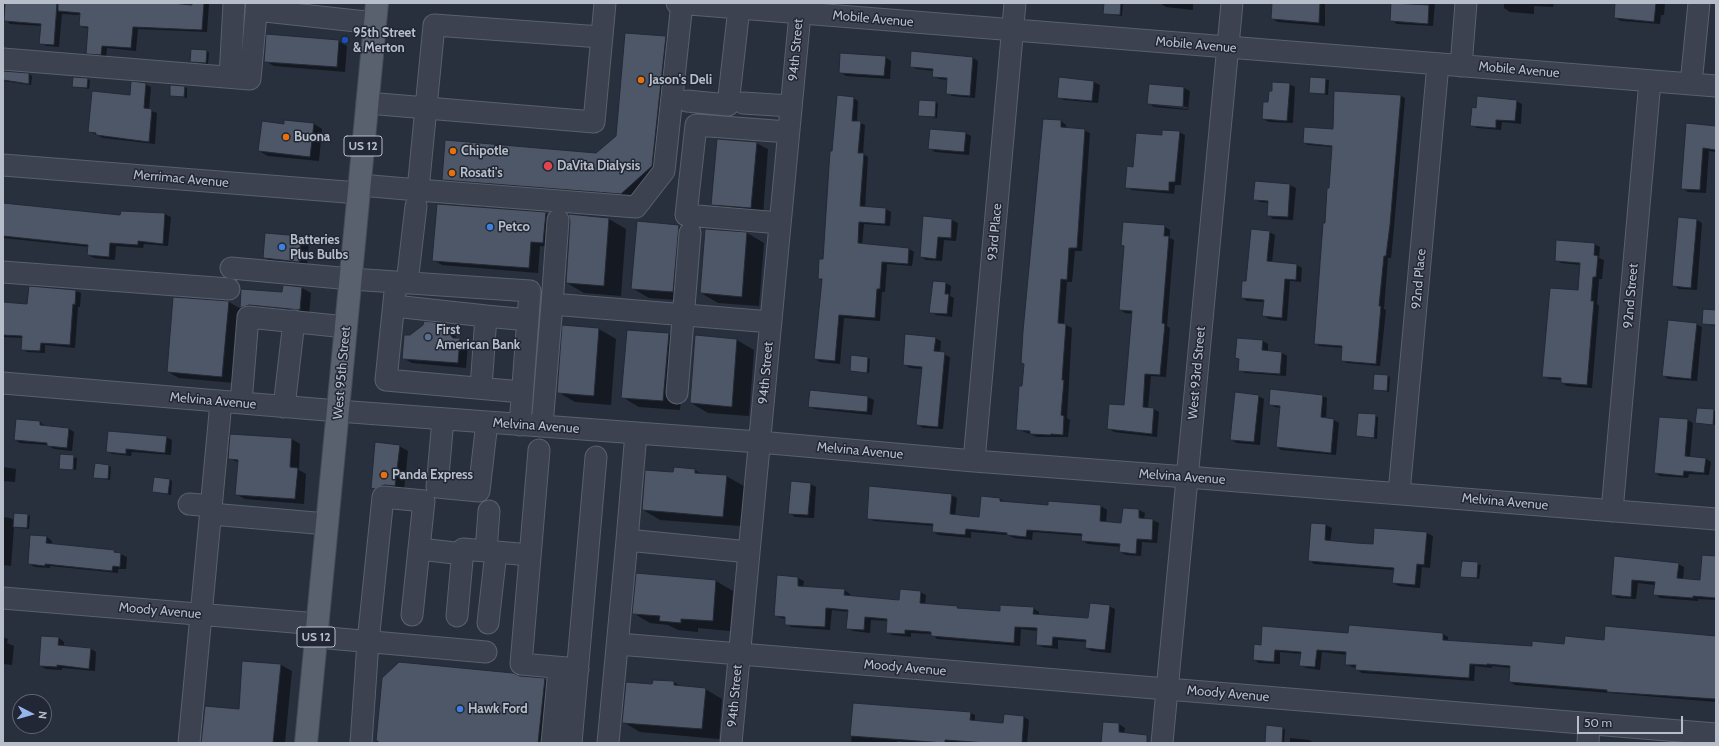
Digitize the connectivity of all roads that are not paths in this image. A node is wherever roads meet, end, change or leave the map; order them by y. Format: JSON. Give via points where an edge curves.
{"nodes":[{"id":1,"x":234,"y":3,"type":"edge"},
{"id":2,"x":605,"y":3,"type":"edge"},
{"id":3,"x":677,"y":3,"type":"edge"},
{"id":4,"x":682,"y":3,"type":"edge"},
{"id":5,"x":1015,"y":3,"type":"edge"},
{"id":6,"x":1232,"y":3,"type":"edge"},
{"id":7,"x":1466,"y":3,"type":"edge"},
{"id":8,"x":1699,"y":3,"type":"edge"},
{"id":9,"x":256,"y":7,"type":"edge"},
{"id":10,"x":739,"y":8,"type":"junction"},
{"id":11,"x":800,"y":8,"type":"edge"},
{"id":12,"x":376,"y":13,"type":"edge"},
{"id":13,"x":1013,"y":30,"type":"junction"},
{"id":14,"x":601,"y":37,"type":"junction"},
{"id":15,"x":1228,"y":47,"type":"junction"},
{"id":16,"x":3,"y":59,"type":"edge"},
{"id":17,"x":1438,"y":64,"type":"junction"},
{"id":18,"x":1461,"y":66,"type":"junction"},
{"id":19,"x":230,"y":77,"type":"junction"},
{"id":20,"x":1650,"y":81,"type":"junction"},
{"id":21,"x":1691,"y":84,"type":"junction"},
{"id":22,"x":1716,"y":86,"type":"edge"},
{"id":23,"x":687,"y":101,"type":"dead end"},
{"id":24,"x":367,"y":103,"type":"junction"},
{"id":25,"x":743,"y":103,"type":"dead end"},
{"id":26,"x":791,"y":106,"type":"junction"},
{"id":27,"x":426,"y":108,"type":"junction"},
{"id":28,"x":788,"y":132,"type":"junction"},
{"id":29,"x":3,"y":165,"type":"edge"},
{"id":30,"x":359,"y":189,"type":"junction"},
{"id":31,"x":417,"y":198,"type":"junction"},
{"id":32,"x":558,"y":220,"type":"dead end"},
{"id":33,"x":780,"y":223,"type":"junction"},
{"id":34,"x":690,"y":233,"type":"dead end"},
{"id":35,"x":231,"y":268,"type":"dead end"},
{"id":36,"x":3,"y":272,"type":"edge"},
{"id":37,"x":351,"y":279,"type":"junction"},
{"id":38,"x":401,"y":283,"type":"junction"},
{"id":39,"x":229,"y":289,"type":"dead end"},
{"id":40,"x":552,"y":304,"type":"junction"},
{"id":41,"x":394,"y":306,"type":"junction"},
{"id":42,"x":683,"y":315,"type":"junction"},
{"id":43,"x":486,"y":316,"type":"junction"},
{"id":44,"x":528,"y":320,"type":"junction"},
{"id":45,"x":294,"y":321,"type":"junction"},
{"id":46,"x":771,"y":322,"type":"junction"},
{"id":47,"x":346,"y":327,"type":"junction"},
{"id":48,"x":3,"y":383,"type":"edge"},
{"id":49,"x":481,"y":388,"type":"junction"},
{"id":50,"x":522,"y":392,"type":"junction"},
{"id":51,"x":677,"y":393,"type":"dead end"},
{"id":52,"x":231,"y":402,"type":"junction"},
{"id":53,"x":284,"y":407,"type":"junction"},
{"id":54,"x":338,"y":411,"type":"junction"},
{"id":55,"x":443,"y":419,"type":"junction"},
{"id":56,"x":487,"y":422,"type":"junction"},
{"id":57,"x":520,"y":425,"type":"junction"},
{"id":58,"x":542,"y":426,"type":"junction"},
{"id":59,"x":636,"y":433,"type":"junction"},
{"id":60,"x":759,"y":442,"type":"junction"},
{"id":61,"x":540,"y":450,"type":"dead end"},
{"id":62,"x":596,"y":457,"type":"dead end"},
{"id":63,"x":974,"y":461,"type":"junction"},
{"id":64,"x":1187,"y":476,"type":"junction"},
{"id":65,"x":1399,"y":493,"type":"junction"},
{"id":66,"x":189,"y":504,"type":"dead end"},
{"id":67,"x":211,"y":510,"type":"junction"},
{"id":68,"x":489,"y":511,"type":"dead end"},
{"id":69,"x":1612,"y":511,"type":"junction"},
{"id":70,"x":1716,"y":519,"type":"edge"},
{"id":71,"x":328,"y":524,"type":"junction"},
{"id":72,"x":627,"y":540,"type":"junction"},
{"id":73,"x":420,"y":549,"type":"junction"},
{"id":74,"x":491,"y":552,"type":"junction"},
{"id":75,"x":749,"y":552,"type":"junction"},
{"id":76,"x":463,"y":554,"type":"junction"},
{"id":77,"x":530,"y":555,"type":"junction"},
{"id":78,"x":3,"y":598,"type":"edge"},
{"id":79,"x":201,"y":615,"type":"junction"},
{"id":80,"x":412,"y":615,"type":"dead end"},
{"id":81,"x":457,"y":616,"type":"dead end"},
{"id":82,"x":488,"y":623,"type":"dead end"},
{"id":83,"x":317,"y":631,"type":"junction"},
{"id":84,"x":368,"y":642,"type":"junction"},
{"id":85,"x":618,"y":644,"type":"junction"},
{"id":86,"x":486,"y":652,"type":"dead end"},
{"id":87,"x":739,"y":655,"type":"junction"},
{"id":88,"x":568,"y":668,"type":"junction"},
{"id":89,"x":1167,"y":690,"type":"junction"},
{"id":90,"x":1589,"y":733,"type":"edge"},
{"id":91,"x":1716,"y":734,"type":"edge"},
{"id":92,"x":189,"y":743,"type":"edge"},
{"id":93,"x":306,"y":743,"type":"edge"},
{"id":94,"x":361,"y":743,"type":"edge"},
{"id":95,"x":552,"y":743,"type":"edge"},
{"id":96,"x":571,"y":743,"type":"edge"},
{"id":97,"x":608,"y":743,"type":"edge"},
{"id":98,"x":731,"y":743,"type":"edge"},
{"id":99,"x":1162,"y":743,"type":"edge"}],
"edges":[{"from":1,"to":19,"type":"street"},
{"from":2,"to":14,"type":"street"},
{"from":3,"to":4,"type":"street","name":"Mobile Avenue"},
{"from":4,"to":10,"type":"street","name":"Mobile Avenue"},
{"from":4,"to":31,"type":"street","name":"Merrimac Avenue","via":[[664,171],[636,208]]},
{"from":5,"to":13,"type":"street","name":"93rd Place"},
{"from":6,"to":15,"type":"street","name":"West 93rd Street"},
{"from":7,"to":18,"type":"street"},
{"from":8,"to":21,"type":"street"},
{"from":9,"to":12,"type":"street"},
{"from":9,"to":19,"type":"street","via":[[250,79]]},
{"from":10,"to":11,"type":"street","name":"Mobile Avenue"},
{"from":10,"to":23,"type":"street","via":[[728,105]]},
{"from":11,"to":13,"type":"street","name":"Mobile Avenue"},
{"from":11,"to":26,"type":"street","name":"94th Street"},
{"from":12,"to":24,"type":"main road","name":"West 95th Street","number":"US 12"},
{"from":13,"to":15,"type":"street","name":"Mobile Avenue"},
{"from":13,"to":63,"type":"street","name":"93rd Place"},
{"from":14,"to":27,"type":"street","via":[[434,25]]},
{"from":14,"to":27,"type":"street","via":[[594,122]]},
{"from":15,"to":17,"type":"street","name":"Mobile Avenue"},
{"from":15,"to":64,"type":"street","name":"West 93rd Street"},
{"from":16,"to":19,"type":"street"},
{"from":17,"to":18,"type":"street","name":"Mobile Avenue"},
{"from":17,"to":65,"type":"street","name":"92nd Place"},
{"from":18,"to":20,"type":"street","name":"Mobile Avenue"},
{"from":20,"to":21,"type":"street","name":"Mobile Avenue"},
{"from":20,"to":69,"type":"street","name":"92nd Street"},
{"from":21,"to":22,"type":"street","name":"Mobile Avenue"},
{"from":24,"to":27,"type":"street"},
{"from":24,"to":30,"type":"main road","name":"West 95th Street","number":"US 12"},
{"from":25,"to":26,"type":"street"},
{"from":26,"to":28,"type":"street","name":"94th Street"},
{"from":27,"to":31,"type":"street"},
{"from":28,"to":33,"type":"street","name":"94th Street"},
{"from":28,"to":33,"type":"street","via":[[696,125],[686,215]]},
{"from":29,"to":30,"type":"street","name":"Merrimac Avenue"},
{"from":30,"to":31,"type":"street","name":"Merrimac Avenue"},
{"from":30,"to":37,"type":"main road","name":"West 95th Street","number":"US 12"},
{"from":31,"to":38,"type":"street"},
{"from":32,"to":40,"type":"street"},
{"from":33,"to":46,"type":"street","name":"94th Street"},
{"from":34,"to":42,"type":"street"},
{"from":35,"to":37,"type":"street"},
{"from":36,"to":39,"type":"street"},
{"from":37,"to":38,"type":"street"},
{"from":37,"to":47,"type":"main road","name":"West 95th Street","number":"US 12"},
{"from":38,"to":41,"type":"street"},
{"from":38,"to":44,"type":"street","via":[[530,291]]},
{"from":40,"to":42,"type":"street"},
{"from":40,"to":58,"type":"street"},
{"from":41,"to":43,"type":"street"},
{"from":41,"to":49,"type":"street","via":[[386,380]]},
{"from":42,"to":46,"type":"street"},
{"from":42,"to":51,"type":"street"},
{"from":43,"to":44,"type":"street"},
{"from":43,"to":49,"type":"street"},
{"from":44,"to":50,"type":"street"},
{"from":45,"to":47,"type":"street"},
{"from":45,"to":52,"type":"street","via":[[248,317]]},
{"from":45,"to":53,"type":"street"},
{"from":46,"to":60,"type":"street","name":"94th Street"},
{"from":47,"to":54,"type":"main road","name":"West 95th Street","number":"US 12"},
{"from":48,"to":52,"type":"street","name":"Melvina Avenue"},
{"from":49,"to":50,"type":"street"},
{"from":50,"to":57,"type":"street"},
{"from":52,"to":53,"type":"street","name":"Melvina Avenue"},
{"from":52,"to":67,"type":"street"},
{"from":53,"to":54,"type":"street","name":"Melvina Avenue"},
{"from":54,"to":55,"type":"street","name":"Melvina Avenue"},
{"from":54,"to":71,"type":"main road","name":"West 95th Street","number":"US 12"},
{"from":55,"to":56,"type":"street","name":"Melvina Avenue"},
{"from":55,"to":56,"type":"street","via":[[436,487],[478,492]]},
{"from":56,"to":57,"type":"street","name":"Melvina Avenue"},
{"from":57,"to":58,"type":"street","name":"Melvina Avenue"},
{"from":58,"to":59,"type":"street","name":"Melvina Avenue"},
{"from":59,"to":60,"type":"street","name":"Melvina Avenue"},
{"from":59,"to":72,"type":"street"},
{"from":60,"to":63,"type":"street","name":"Melvina Avenue"},
{"from":60,"to":75,"type":"street","name":"94th Street"},
{"from":61,"to":77,"type":"street"},
{"from":62,"to":88,"type":"street"},
{"from":63,"to":64,"type":"street","name":"Melvina Avenue"},
{"from":64,"to":65,"type":"street","name":"Melvina Avenue"},
{"from":64,"to":89,"type":"street","name":"West 93rd Street"},
{"from":65,"to":69,"type":"street","name":"Melvina Avenue"},
{"from":66,"to":67,"type":"street"},
{"from":67,"to":71,"type":"street"},
{"from":67,"to":79,"type":"street"},
{"from":68,"to":74,"type":"street"},
{"from":69,"to":70,"type":"street","name":"Melvina Avenue"},
{"from":71,"to":83,"type":"main road","name":"West 95th Street","number":"US 12"},
{"from":72,"to":75,"type":"street"},
{"from":72,"to":85,"type":"street"},
{"from":73,"to":76,"type":"street"},
{"from":73,"to":80,"type":"street"},
{"from":73,"to":84,"type":"street","via":[[424,502],[383,498]]},
{"from":74,"to":76,"type":"street","via":[[464,549]]},
{"from":74,"to":77,"type":"street"},
{"from":74,"to":82,"type":"street"},
{"from":75,"to":87,"type":"street","name":"94th Street"},
{"from":76,"to":81,"type":"street"},
{"from":77,"to":88,"type":"street","via":[[521,664]]},
{"from":78,"to":79,"type":"street","name":"Moody Avenue"},
{"from":79,"to":83,"type":"street","name":"Moody Avenue"},
{"from":79,"to":92,"type":"street"},
{"from":83,"to":84,"type":"street","name":"Moody Avenue"},
{"from":83,"to":93,"type":"main road","name":"West 95th Street","number":"US 12"},
{"from":84,"to":86,"type":"street","name":"Moody Avenue"},
{"from":84,"to":94,"type":"street"},
{"from":85,"to":87,"type":"street","name":"Moody Avenue"},
{"from":85,"to":97,"type":"street"},
{"from":87,"to":89,"type":"street","name":"Moody Avenue"},
{"from":87,"to":98,"type":"street","name":"94th Street"},
{"from":88,"to":95,"type":"street"},
{"from":88,"to":96,"type":"street"},
{"from":89,"to":90,"type":"street","name":"Moody Avenue"},
{"from":89,"to":99,"type":"street","name":"West 93rd Street"},
{"from":90,"to":91,"type":"street","name":"Moody Avenue"}]}
